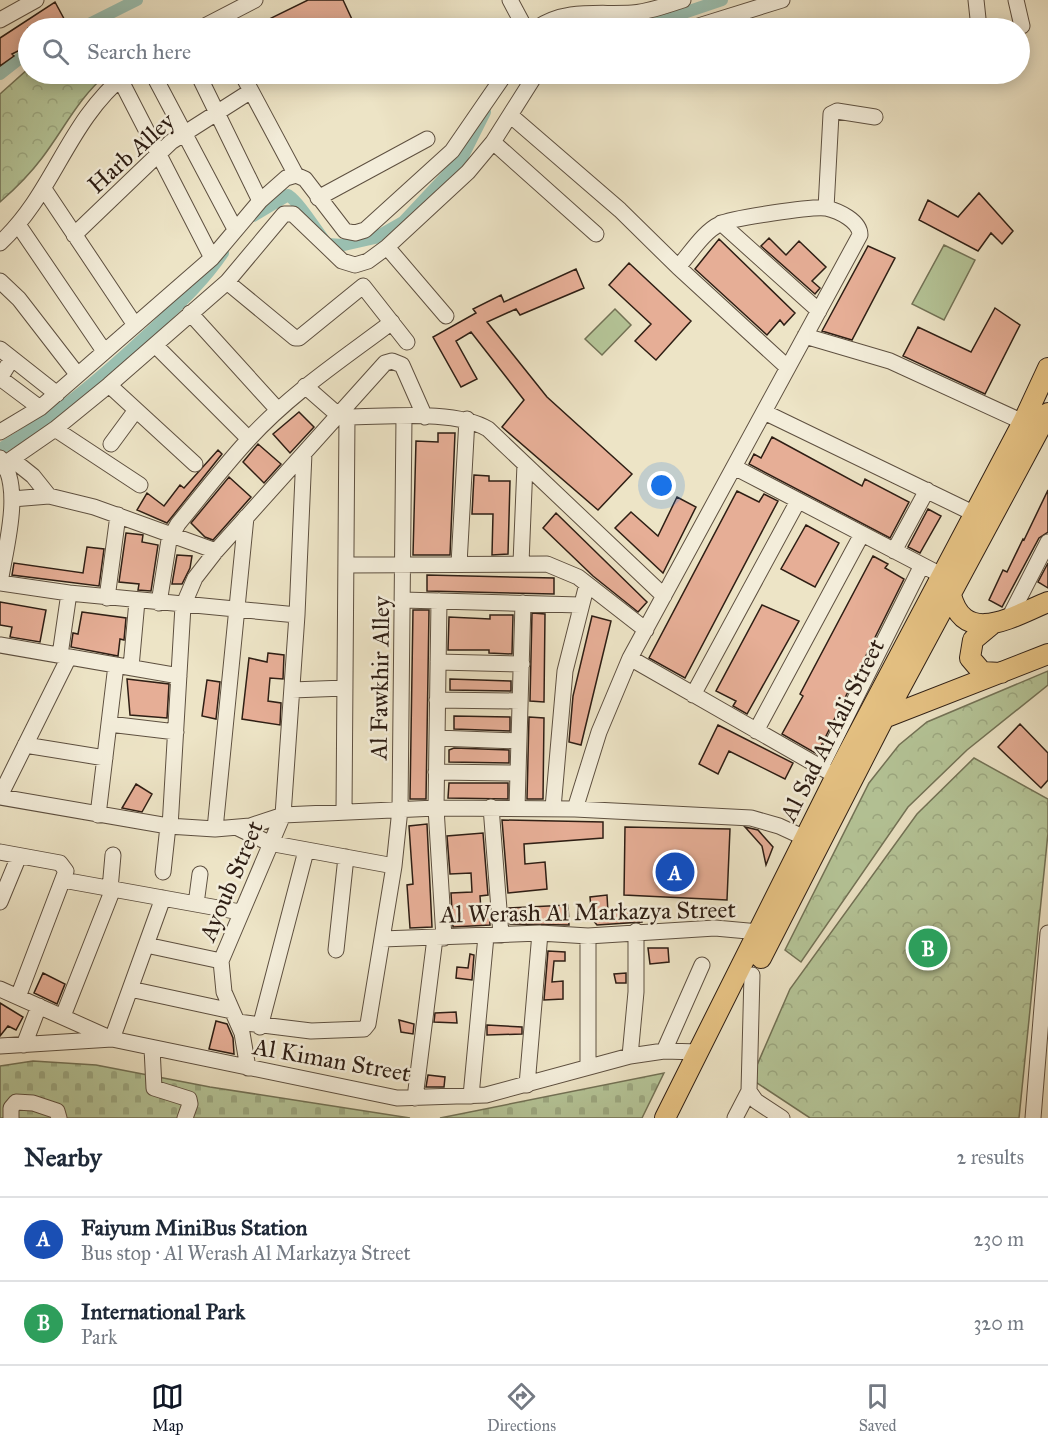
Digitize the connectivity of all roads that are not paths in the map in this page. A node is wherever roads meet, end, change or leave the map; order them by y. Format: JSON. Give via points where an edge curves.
{"nodes":[{"id":1,"x":36,"y":0,"type":"edge"},
{"id":2,"x":255,"y":0,"type":"edge"},
{"id":3,"x":510,"y":0,"type":"edge"},
{"id":4,"x":683,"y":0,"type":"edge"},
{"id":5,"x":782,"y":0,"type":"edge"},
{"id":6,"x":976,"y":0,"type":"edge"},
{"id":7,"x":1016,"y":0,"type":"edge"},
{"id":8,"x":225,"y":18,"type":"edge"},
{"id":9,"x":520,"y":18,"type":"edge"},
{"id":10,"x":557,"y":18,"type":"edge"},
{"id":11,"x":724,"y":18,"type":"edge"},
{"id":12,"x":978,"y":18,"type":"edge"},
{"id":13,"x":1020,"y":18,"type":"edge"},
{"id":14,"x":0,"y":20,"type":"edge"},
{"id":15,"x":116,"y":84,"type":"edge"},
{"id":16,"x":127,"y":84,"type":"edge"},
{"id":17,"x":158,"y":84,"type":"edge"},
{"id":18,"x":203,"y":84,"type":"edge"},
{"id":19,"x":248,"y":84,"type":"edge"},
{"id":20,"x":498,"y":84,"type":"edge"},
{"id":21,"x":530,"y":84,"type":"edge"},
{"id":22,"x":252,"y":91,"type":"junction"},
{"id":23,"x":217,"y":112,"type":"junction"},
{"id":24,"x":510,"y":115,"type":"junction"},
{"id":25,"x":875,"y":117,"type":"dead end"},
{"id":26,"x":184,"y":133,"type":"junction"},
{"id":27,"x":427,"y":139,"type":"dead end"},
{"id":28,"x":493,"y":142,"type":"junction"},
{"id":29,"x":158,"y":153,"type":"junction"},
{"id":30,"x":296,"y":175,"type":"junction"},
{"id":31,"x":44,"y":189,"type":"junction"},
{"id":32,"x":318,"y":198,"type":"junction"},
{"id":33,"x":260,"y":201,"type":"junction"},
{"id":34,"x":826,"y":208,"type":"junction"},
{"id":35,"x":721,"y":223,"type":"junction"},
{"id":36,"x":19,"y":225,"type":"junction"},
{"id":37,"x":235,"y":229,"type":"junction"},
{"id":38,"x":74,"y":234,"type":"junction"},
{"id":39,"x":596,"y":234,"type":"dead end"},
{"id":40,"x":0,"y":243,"type":"edge"},
{"id":41,"x":387,"y":247,"type":"junction"},
{"id":42,"x":212,"y":258,"type":"junction"},
{"id":43,"x":678,"y":267,"type":"junction"},
{"id":44,"x":0,"y":281,"type":"edge"},
{"id":45,"x":227,"y":282,"type":"junction"},
{"id":46,"x":819,"y":311,"type":"junction"},
{"id":47,"x":190,"y":313,"type":"junction"},
{"id":48,"x":446,"y":316,"type":"dead end"},
{"id":49,"x":392,"y":322,"type":"junction"},
{"id":50,"x":135,"y":325,"type":"junction"},
{"id":51,"x":805,"y":336,"type":"junction"},
{"id":52,"x":407,"y":342,"type":"dead end"},
{"id":53,"x":155,"y":345,"type":"junction"},
{"id":54,"x":104,"y":351,"type":"junction"},
{"id":55,"x":6,"y":355,"type":"edge"},
{"id":56,"x":787,"y":366,"type":"junction"},
{"id":57,"x":1048,"y":368,"type":"edge"},
{"id":58,"x":77,"y":374,"type":"junction"},
{"id":59,"x":109,"y":385,"type":"junction"},
{"id":60,"x":305,"y":386,"type":"junction"},
{"id":61,"x":57,"y":394,"type":"junction"},
{"id":62,"x":40,"y":408,"type":"junction"},
{"id":63,"x":136,"y":410,"type":"junction"},
{"id":64,"x":278,"y":411,"type":"junction"},
{"id":65,"x":764,"y":412,"type":"junction"},
{"id":66,"x":1048,"y":413,"type":"edge"},
{"id":67,"x":342,"y":416,"type":"junction"},
{"id":68,"x":404,"y":417,"type":"junction"},
{"id":69,"x":426,"y":417,"type":"junction"},
{"id":70,"x":467,"y":419,"type":"junction"},
{"id":71,"x":1023,"y":422,"type":"junction"},
{"id":72,"x":55,"y":429,"type":"junction"},
{"id":73,"x":0,"y":432,"type":"edge"},
{"id":74,"x":249,"y":439,"type":"junction"},
{"id":75,"x":111,"y":444,"type":"dead end"},
{"id":76,"x":304,"y":453,"type":"junction"},
{"id":77,"x":5,"y":462,"type":"edge"},
{"id":78,"x":195,"y":464,"type":"dead end"},
{"id":79,"x":525,"y":464,"type":"junction"},
{"id":80,"x":734,"y":467,"type":"junction"},
{"id":81,"x":140,"y":485,"type":"dead end"},
{"id":82,"x":927,"y":490,"type":"junction"},
{"id":83,"x":49,"y":496,"type":"junction"},
{"id":84,"x":12,"y":499,"type":"junction"},
{"id":85,"x":798,"y":501,"type":"junction"},
{"id":86,"x":975,"y":514,"type":"junction"},
{"id":87,"x":118,"y":515,"type":"junction"},
{"id":88,"x":246,"y":518,"type":"junction"},
{"id":89,"x":171,"y":534,"type":"junction"},
{"id":90,"x":862,"y":534,"type":"junction"},
{"id":91,"x":1048,"y":542,"type":"edge"},
{"id":92,"x":216,"y":551,"type":"junction"},
{"id":93,"x":894,"y":551,"type":"junction"},
{"id":94,"x":521,"y":563,"type":"junction"},
{"id":95,"x":459,"y":564,"type":"junction"},
{"id":96,"x":404,"y":565,"type":"junction"},
{"id":97,"x":922,"y":565,"type":"junction"},
{"id":98,"x":346,"y":566,"type":"junction"},
{"id":99,"x":941,"y":575,"type":"junction"},
{"id":100,"x":0,"y":583,"type":"edge"},
{"id":101,"x":587,"y":584,"type":"junction"},
{"id":102,"x":69,"y":593,"type":"junction"},
{"id":103,"x":951,"y":595,"type":"junction"},
{"id":104,"x":664,"y":596,"type":"junction"},
{"id":105,"x":107,"y":597,"type":"junction"},
{"id":106,"x":403,"y":600,"type":"junction"},
{"id":107,"x":137,"y":601,"type":"junction"},
{"id":108,"x":439,"y":601,"type":"junction"},
{"id":109,"x":1048,"y":602,"type":"edge"},
{"id":110,"x":159,"y":603,"type":"junction"},
{"id":111,"x":523,"y":603,"type":"junction"},
{"id":112,"x":580,"y":605,"type":"junction"},
{"id":113,"x":183,"y":606,"type":"junction"},
{"id":114,"x":237,"y":610,"type":"junction"},
{"id":115,"x":297,"y":615,"type":"junction"},
{"id":116,"x":1000,"y":621,"type":"junction"},
{"id":117,"x":646,"y":630,"type":"junction"},
{"id":118,"x":2,"y":650,"type":"edge"},
{"id":119,"x":1048,"y":654,"type":"edge"},
{"id":120,"x":64,"y":656,"type":"junction"},
{"id":121,"x":630,"y":658,"type":"junction"},
{"id":122,"x":438,"y":662,"type":"junction"},
{"id":123,"x":522,"y":664,"type":"junction"},
{"id":124,"x":124,"y":666,"type":"junction"},
{"id":125,"x":1001,"y":673,"type":"junction"},
{"id":126,"x":179,"y":676,"type":"junction"},
{"id":127,"x":345,"y":688,"type":"junction"},
{"id":128,"x":292,"y":690,"type":"junction"},
{"id":129,"x":693,"y":694,"type":"junction"},
{"id":130,"x":437,"y":700,"type":"junction"},
{"id":131,"x":520,"y":701,"type":"junction"},
{"id":132,"x":884,"y":718,"type":"junction"},
{"id":133,"x":109,"y":724,"type":"junction"},
{"id":134,"x":756,"y":731,"type":"junction"},
{"id":135,"x":176,"y":732,"type":"junction"},
{"id":136,"x":437,"y":738,"type":"junction"},
{"id":137,"x":519,"y":741,"type":"junction"},
{"id":138,"x":25,"y":745,"type":"junction"},
{"id":139,"x":105,"y":758,"type":"junction"},
{"id":140,"x":436,"y":772,"type":"junction"},
{"id":141,"x":518,"y":773,"type":"junction"},
{"id":142,"x":836,"y":776,"type":"junction"},
{"id":143,"x":0,"y":796,"type":"edge"},
{"id":144,"x":491,"y":807,"type":"junction"},
{"id":145,"x":436,"y":808,"type":"junction"},
{"id":146,"x":517,"y":808,"type":"junction"},
{"id":147,"x":553,"y":808,"type":"junction"},
{"id":148,"x":400,"y":809,"type":"junction"},
{"id":149,"x":575,"y":809,"type":"junction"},
{"id":150,"x":344,"y":811,"type":"junction"},
{"id":151,"x":826,"y":814,"type":"junction"},
{"id":152,"x":98,"y":815,"type":"junction"},
{"id":153,"x":283,"y":815,"type":"junction"},
{"id":154,"x":169,"y":826,"type":"junction"},
{"id":155,"x":238,"y":828,"type":"junction"},
{"id":156,"x":214,"y":829,"type":"junction"},
{"id":157,"x":805,"y":838,"type":"junction"},
{"id":158,"x":269,"y":843,"type":"junction"},
{"id":159,"x":306,"y":851,"type":"junction"},
{"id":160,"x":0,"y":852,"type":"edge"},
{"id":161,"x":113,"y":855,"type":"dead end"},
{"id":162,"x":19,"y":856,"type":"junction"},
{"id":163,"x":346,"y":857,"type":"junction"},
{"id":164,"x":394,"y":866,"type":"junction"},
{"id":165,"x":163,"y":872,"type":"dead end"},
{"id":166,"x":200,"y":874,"type":"dead end"},
{"id":167,"x":63,"y":880,"type":"junction"},
{"id":168,"x":111,"y":889,"type":"junction"},
{"id":169,"x":163,"y":898,"type":"junction"},
{"id":170,"x":0,"y":902,"type":"edge"},
{"id":171,"x":195,"y":904,"type":"junction"},
{"id":172,"x":240,"y":912,"type":"junction"},
{"id":173,"x":636,"y":931,"type":"junction"},
{"id":174,"x":759,"y":932,"type":"junction"},
{"id":175,"x":540,"y":933,"type":"junction"},
{"id":176,"x":1048,"y":933,"type":"edge"},
{"id":177,"x":493,"y":935,"type":"junction"},
{"id":178,"x":588,"y":936,"type":"junction"},
{"id":179,"x":440,"y":938,"type":"junction"},
{"id":180,"x":382,"y":939,"type":"junction"},
{"id":181,"x":146,"y":945,"type":"junction"},
{"id":182,"x":336,"y":950,"type":"dead end"},
{"id":183,"x":221,"y":961,"type":"junction"},
{"id":184,"x":702,"y":965,"type":"dead end"},
{"id":185,"x":752,"y":975,"type":"junction"},
{"id":186,"x":0,"y":988,"type":"edge"},
{"id":187,"x":130,"y":989,"type":"junction"},
{"id":188,"x":18,"y":997,"type":"junction"},
{"id":189,"x":39,"y":1006,"type":"junction"},
{"id":190,"x":63,"y":1016,"type":"junction"},
{"id":191,"x":235,"y":1017,"type":"junction"},
{"id":192,"x":260,"y":1027,"type":"junction"},
{"id":193,"x":112,"y":1039,"type":"junction"},
{"id":194,"x":24,"y":1045,"type":"junction"},
{"id":195,"x":0,"y":1046,"type":"edge"},
{"id":196,"x":152,"y":1048,"type":"junction"},
{"id":197,"x":664,"y":1051,"type":"junction"},
{"id":198,"x":699,"y":1052,"type":"junction"},
{"id":199,"x":630,"y":1056,"type":"junction"},
{"id":200,"x":588,"y":1066,"type":"junction"},
{"id":201,"x":248,"y":1068,"type":"junction"},
{"id":202,"x":527,"y":1085,"type":"junction"},
{"id":203,"x":748,"y":1091,"type":"junction"},
{"id":204,"x":471,"y":1096,"type":"junction"},
{"id":205,"x":415,"y":1098,"type":"junction"},
{"id":206,"x":10,"y":1118,"type":"edge"},
{"id":207,"x":59,"y":1118,"type":"edge"},
{"id":208,"x":184,"y":1118,"type":"edge"},
{"id":209,"x":665,"y":1118,"type":"edge"},
{"id":210,"x":678,"y":1118,"type":"edge"},
{"id":211,"x":735,"y":1118,"type":"edge"},
{"id":212,"x":782,"y":1118,"type":"edge"},
{"id":213,"x":1033,"y":1118,"type":"edge"}],
"edges":[{"from":1,"to":14,"type":"street"},
{"from":2,"to":8,"type":"street"},
{"from":3,"to":9,"type":"street"},
{"from":4,"to":10,"type":"street","via":[[640,12],[592,12]]},
{"from":5,"to":11,"type":"street"},
{"from":6,"to":12,"type":"street"},
{"from":7,"to":13,"type":"street"},
{"from":15,"to":31,"type":"street","via":[[80,124]]},
{"from":16,"to":29,"type":"street"},
{"from":17,"to":26,"type":"street"},
{"from":18,"to":23,"type":"street"},
{"from":19,"to":22,"type":"street"},
{"from":20,"to":32,"type":"street","via":[[452,151],[365,230],[345,231]]},
{"from":21,"to":24,"type":"street"},
{"from":22,"to":23,"type":"street","name":"Harb Alley"},
{"from":22,"to":30,"type":"street"},
{"from":23,"to":26,"type":"street","name":"Harb Alley"},
{"from":23,"to":33,"type":"street"},
{"from":24,"to":28,"type":"street"},
{"from":24,"to":43,"type":"street","via":[[620,210]]},
{"from":25,"to":34,"type":"street","via":[[837,111],[831,114]]},
{"from":26,"to":29,"type":"street","name":"Harb Alley"},
{"from":26,"to":37,"type":"street"},
{"from":27,"to":32,"type":"street"},
{"from":28,"to":39,"type":"street"},
{"from":28,"to":41,"type":"street","via":[[468,172]]},
{"from":29,"to":38,"type":"street","name":"Harb Alley"},
{"from":29,"to":42,"type":"street"},
{"from":30,"to":32,"type":"street","via":[[304,179]]},
{"from":30,"to":33,"type":"street","via":[[286,178]]},
{"from":31,"to":36,"type":"street"},
{"from":31,"to":38,"type":"street"},
{"from":33,"to":37,"type":"street"},
{"from":34,"to":35,"type":"street"},
{"from":34,"to":46,"type":"street","via":[[856,222],[860,234]]},
{"from":35,"to":43,"type":"street"},
{"from":35,"to":46,"type":"street"},
{"from":36,"to":40,"type":"street"},
{"from":36,"to":54,"type":"street"},
{"from":37,"to":42,"type":"street"},
{"from":38,"to":50,"type":"street"},
{"from":41,"to":45,"type":"street","via":[[368,261],[348,264],[293,214],[286,213]]},
{"from":41,"to":48,"type":"street"},
{"from":42,"to":50,"type":"street"},
{"from":43,"to":56,"type":"street"},
{"from":44,"to":58,"type":"street"},
{"from":45,"to":47,"type":"street"},
{"from":45,"to":49,"type":"street","via":[[295,338],[302,337],[363,286]]},
{"from":46,"to":51,"type":"street"},
{"from":47,"to":53,"type":"street"},
{"from":47,"to":64,"type":"street"},
{"from":49,"to":52,"type":"street"},
{"from":49,"to":60,"type":"street"},
{"from":50,"to":54,"type":"street"},
{"from":51,"to":56,"type":"street"},
{"from":51,"to":71,"type":"street","via":[[890,361]]},
{"from":53,"to":59,"type":"street"},
{"from":53,"to":74,"type":"street"},
{"from":54,"to":58,"type":"street"},
{"from":55,"to":61,"type":"street"},
{"from":55,"to":62,"type":"street","via":[[0,378]]},
{"from":56,"to":65,"type":"street"},
{"from":57,"to":71,"type":"main road","name":"Al Sad Al Aali Street"},
{"from":58,"to":61,"type":"street"},
{"from":59,"to":63,"type":"street"},
{"from":59,"to":72,"type":"street"},
{"from":60,"to":64,"type":"street"},
{"from":60,"to":67,"type":"street"},
{"from":61,"to":62,"type":"street"},
{"from":62,"to":73,"type":"street"},
{"from":63,"to":75,"type":"street"},
{"from":63,"to":78,"type":"street"},
{"from":64,"to":74,"type":"street"},
{"from":65,"to":80,"type":"street"},
{"from":65,"to":82,"type":"street"},
{"from":66,"to":103,"type":"main road","name":"Al Sad Al Aali Street"},
{"from":67,"to":68,"type":"street"},
{"from":67,"to":69,"type":"street","via":[[385,363],[392,361],[402,365]]},
{"from":67,"to":76,"type":"street"},
{"from":67,"to":98,"type":"street"},
{"from":68,"to":69,"type":"street"},
{"from":68,"to":96,"type":"street","name":"Al Fawkhir Alley"},
{"from":69,"to":70,"type":"street"},
{"from":70,"to":79,"type":"street","via":[[488,429]]},
{"from":70,"to":95,"type":"street"},
{"from":71,"to":86,"type":"main road","name":"Al Sad Al Aali Street"},
{"from":72,"to":77,"type":"street"},
{"from":72,"to":81,"type":"street"},
{"from":74,"to":89,"type":"street"},
{"from":76,"to":88,"type":"street"},
{"from":76,"to":115,"type":"street"},
{"from":77,"to":83,"type":"street","via":[[33,476]]},
{"from":77,"to":84,"type":"street"},
{"from":79,"to":94,"type":"street"},
{"from":79,"to":104,"type":"street"},
{"from":80,"to":85,"type":"street"},
{"from":80,"to":104,"type":"street"},
{"from":82,"to":86,"type":"street"},
{"from":82,"to":93,"type":"street"},
{"from":83,"to":84,"type":"street"},
{"from":83,"to":87,"type":"street"},
{"from":84,"to":100,"type":"street"},
{"from":85,"to":90,"type":"street"},
{"from":85,"to":129,"type":"street"},
{"from":86,"to":99,"type":"main road","name":"Al Sad Al Aali Street"},
{"from":87,"to":89,"type":"street"},
{"from":87,"to":105,"type":"street"},
{"from":88,"to":92,"type":"street"},
{"from":88,"to":114,"type":"street"},
{"from":89,"to":92,"type":"street"},
{"from":89,"to":110,"type":"street"},
{"from":90,"to":93,"type":"street"},
{"from":90,"to":134,"type":"street"},
{"from":91,"to":116,"type":"street"},
{"from":92,"to":113,"type":"street","via":[[195,578]]},
{"from":93,"to":97,"type":"street"},
{"from":94,"to":95,"type":"street"},
{"from":94,"to":101,"type":"street","via":[[558,567]]},
{"from":95,"to":96,"type":"street"},
{"from":96,"to":98,"type":"street"},
{"from":96,"to":106,"type":"street","name":"Al Fawkhir Alley"},
{"from":97,"to":99,"type":"street"},
{"from":97,"to":142,"type":"street"},
{"from":98,"to":127,"type":"street"},
{"from":99,"to":142,"type":"main road","name":"Al Sad Al Aali Street"},
{"from":100,"to":102,"type":"street"},
{"from":101,"to":112,"type":"street"},
{"from":101,"to":117,"type":"street"},
{"from":102,"to":105,"type":"street"},
{"from":102,"to":120,"type":"street"},
{"from":103,"to":116,"type":"main road","via":[[954,606],[969,622]]},
{"from":103,"to":132,"type":"main road","name":"Al Sad Al Aali Street"},
{"from":104,"to":117,"type":"street"},
{"from":105,"to":107,"type":"street"},
{"from":106,"to":108,"type":"street"},
{"from":106,"to":148,"type":"street","name":"Al Fawkhir Alley"},
{"from":107,"to":110,"type":"street"},
{"from":107,"to":124,"type":"street"},
{"from":108,"to":111,"type":"street"},
{"from":108,"to":122,"type":"street"},
{"from":109,"to":116,"type":"main road"},
{"from":110,"to":113,"type":"street"},
{"from":111,"to":112,"type":"street"},
{"from":111,"to":123,"type":"street"},
{"from":112,"to":147,"type":"street","via":[[565,671]]},
{"from":113,"to":114,"type":"street"},
{"from":113,"to":126,"type":"street"},
{"from":114,"to":115,"type":"street"},
{"from":114,"to":156,"type":"street"},
{"from":115,"to":128,"type":"street"},
{"from":116,"to":125,"type":"main road","via":[[973,640],[970,658],[982,672]]},
{"from":117,"to":121,"type":"street"},
{"from":118,"to":120,"type":"street"},
{"from":119,"to":125,"type":"main road"},
{"from":120,"to":124,"type":"street"},
{"from":120,"to":138,"type":"street"},
{"from":121,"to":129,"type":"street"},
{"from":121,"to":149,"type":"street","via":[[599,732]]},
{"from":122,"to":123,"type":"street"},
{"from":122,"to":130,"type":"street"},
{"from":123,"to":131,"type":"street"},
{"from":124,"to":126,"type":"street"},
{"from":124,"to":133,"type":"street"},
{"from":125,"to":132,"type":"main road"},
{"from":126,"to":135,"type":"street"},
{"from":127,"to":128,"type":"street"},
{"from":127,"to":150,"type":"street"},
{"from":128,"to":153,"type":"street"},
{"from":129,"to":134,"type":"street"},
{"from":130,"to":131,"type":"street"},
{"from":130,"to":136,"type":"street"},
{"from":131,"to":137,"type":"street"},
{"from":132,"to":142,"type":"main road","name":"Al Sad Al Aali Street"},
{"from":133,"to":135,"type":"street"},
{"from":133,"to":139,"type":"street"},
{"from":134,"to":142,"type":"street"},
{"from":135,"to":154,"type":"street"},
{"from":136,"to":137,"type":"street"},
{"from":136,"to":140,"type":"street"},
{"from":137,"to":141,"type":"street"},
{"from":138,"to":139,"type":"street"},
{"from":138,"to":143,"type":"street"},
{"from":139,"to":152,"type":"street"},
{"from":140,"to":141,"type":"street"},
{"from":140,"to":145,"type":"street"},
{"from":141,"to":146,"type":"street"},
{"from":142,"to":151,"type":"main road","name":"Al Sad Al Aali Street"},
{"from":143,"to":152,"type":"street"},
{"from":144,"to":145,"type":"street"},
{"from":144,"to":146,"type":"street"},
{"from":144,"to":177,"type":"street"},
{"from":145,"to":148,"type":"street"},
{"from":145,"to":179,"type":"street"},
{"from":146,"to":147,"type":"street"},
{"from":147,"to":149,"type":"street"},
{"from":148,"to":150,"type":"street"},
{"from":148,"to":164,"type":"street","name":"Al Fawkhir Alley"},
{"from":149,"to":157,"type":"street","via":[[751,818],[771,822]]},
{"from":150,"to":153,"type":"street"},
{"from":151,"to":157,"type":"main road","name":"Al Sad Al Aali Street"},
{"from":151,"to":185,"type":"main road","name":"Al Sad Al Aali Street"},
{"from":152,"to":154,"type":"street"},
{"from":153,"to":155,"type":"street"},
{"from":153,"to":158,"type":"street","name":"Ayoub Street"},
{"from":154,"to":156,"type":"street"},
{"from":154,"to":165,"type":"street"},
{"from":155,"to":156,"type":"street"},
{"from":155,"to":158,"type":"street"},
{"from":157,"to":174,"type":"main road","name":"Al Sad Al Aali Street"},
{"from":158,"to":159,"type":"street"},
{"from":158,"to":172,"type":"street","name":"Ayoub Street"},
{"from":159,"to":163,"type":"street"},
{"from":159,"to":192,"type":"street"},
{"from":160,"to":162,"type":"street"},
{"from":161,"to":168,"type":"street"},
{"from":162,"to":167,"type":"street","via":[[60,863],[66,870]]},
{"from":162,"to":170,"type":"street"},
{"from":163,"to":164,"type":"street"},
{"from":163,"to":182,"type":"street"},
{"from":164,"to":180,"type":"street","name":"Al Fawkhir Alley"},
{"from":166,"to":171,"type":"street"},
{"from":167,"to":168,"type":"street"},
{"from":167,"to":188,"type":"street"},
{"from":168,"to":169,"type":"street"},
{"from":168,"to":190,"type":"street"},
{"from":169,"to":171,"type":"street"},
{"from":169,"to":181,"type":"street"},
{"from":171,"to":172,"type":"street"},
{"from":172,"to":183,"type":"street","name":"Ayoub Street"},
{"from":173,"to":174,"type":"street","name":"Al Werash Al Markazya Street","via":[[715,928]]},
{"from":173,"to":178,"type":"street","name":"Al Werash Al Markazya Street"},
{"from":173,"to":199,"type":"street"},
{"from":174,"to":198,"type":"main road","name":"Al Sad Al Aali Street"},
{"from":175,"to":177,"type":"street","name":"Al Werash Al Markazya Street"},
{"from":175,"to":178,"type":"street","name":"Al Werash Al Markazya Street"},
{"from":175,"to":202,"type":"street"},
{"from":176,"to":213,"type":"street"},
{"from":177,"to":179,"type":"street","name":"Al Werash Al Markazya Street"},
{"from":177,"to":204,"type":"street"},
{"from":178,"to":200,"type":"street"},
{"from":179,"to":180,"type":"street","name":"Al Werash Al Markazya Street"},
{"from":179,"to":205,"type":"street"},
{"from":180,"to":192,"type":"street","name":"Al Fawkhir Alley","via":[[366,1028],[311,1031]]},
{"from":181,"to":183,"type":"street"},
{"from":181,"to":187,"type":"street"},
{"from":183,"to":191,"type":"street","name":"Ayoub Street","via":[[224,992]]},
{"from":184,"to":197,"type":"street"},
{"from":185,"to":203,"type":"street"},
{"from":185,"to":210,"type":"main road","name":"Al Sad Al Aali Street"},
{"from":186,"to":188,"type":"street","name":"Al Kiman Street"},
{"from":187,"to":191,"type":"street"},
{"from":187,"to":193,"type":"street"},
{"from":188,"to":189,"type":"street","name":"Al Kiman Street"},
{"from":189,"to":190,"type":"street","name":"Al Kiman Street"},
{"from":189,"to":194,"type":"street"},
{"from":190,"to":193,"type":"street","name":"Al Kiman Street"},
{"from":191,"to":192,"type":"street"},
{"from":191,"to":201,"type":"street","name":"Ayoub Street"},
{"from":193,"to":194,"type":"street"},
{"from":193,"to":196,"type":"street","name":"Al Kiman Street"},
{"from":194,"to":195,"type":"street"},
{"from":196,"to":201,"type":"street","name":"Al Kiman Street"},
{"from":196,"to":208,"type":"street","via":[[154,1088],[189,1099]]},
{"from":197,"to":198,"type":"street","name":"Al Kiman Street"},
{"from":197,"to":199,"type":"street","name":"Al Kiman Street"},
{"from":198,"to":209,"type":"main road","name":"Al Sad Al Aali Street"},
{"from":199,"to":200,"type":"street","name":"Al Kiman Street"},
{"from":200,"to":202,"type":"street","name":"Al Kiman Street"},
{"from":201,"to":205,"type":"street","name":"Al Kiman Street","via":[[378,1096]]},
{"from":202,"to":204,"type":"street","name":"Al Kiman Street"},
{"from":203,"to":211,"type":"street"},
{"from":203,"to":212,"type":"street"},
{"from":204,"to":205,"type":"street","name":"Al Kiman Street"},
{"from":206,"to":207,"type":"street","via":[[16,1102],[57,1111]]}]}
